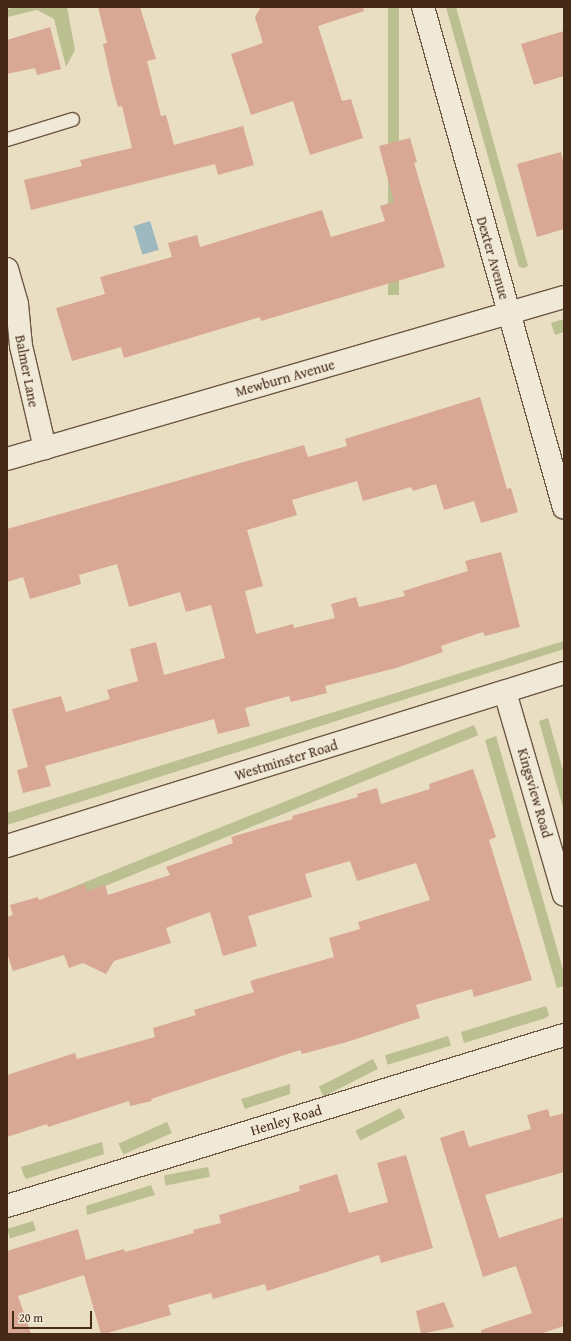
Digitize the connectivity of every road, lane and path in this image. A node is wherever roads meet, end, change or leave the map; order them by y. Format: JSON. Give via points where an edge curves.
{"nodes":[{"id":1,"x":423,"y":7,"type":"edge"},
{"id":2,"x":72,"y":119,"type":"dead end"},
{"id":3,"x":7,"y":138,"type":"edge"},
{"id":4,"x":7,"y":270,"type":"edge"},
{"id":5,"x":564,"y":297,"type":"edge"},
{"id":6,"x":509,"y":312,"type":"junction"},
{"id":7,"x":45,"y":448,"type":"junction"},
{"id":8,"x":7,"y":459,"type":"edge"},
{"id":9,"x":564,"y":508,"type":"edge"},
{"id":10,"x":564,"y":673,"type":"edge"},
{"id":11,"x":505,"y":692,"type":"junction"},
{"id":12,"x":7,"y":846,"type":"edge"},
{"id":13,"x":564,"y":895,"type":"edge"},
{"id":14,"x":564,"y":1035,"type":"edge"},
{"id":15,"x":7,"y":1206,"type":"edge"}],
"edges":[{"from":1,"to":6,"type":"street","name":"Dexter Avenue"},
{"from":2,"to":3,"type":"lane"},
{"from":4,"to":7,"type":"street","name":"Balmer Lane","via":[[17,304],[21,346]]},
{"from":5,"to":6,"type":"street","name":"Mewburn Avenue"},
{"from":6,"to":7,"type":"street","name":"Mewburn Avenue"},
{"from":6,"to":9,"type":"street","name":"Dexter Avenue"},
{"from":7,"to":8,"type":"street","name":"Mewburn Avenue"},
{"from":10,"to":11,"type":"street","name":"Westminster Road"},
{"from":11,"to":12,"type":"street","name":"Westminster Road"},
{"from":11,"to":13,"type":"street","name":"Kingsview Road"},
{"from":14,"to":15,"type":"street","name":"Henley Road"}]}
